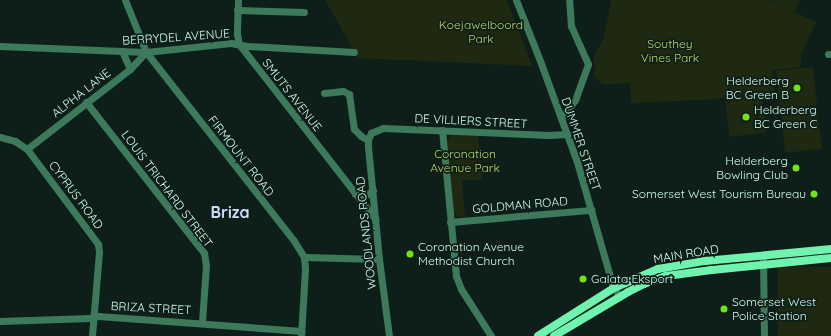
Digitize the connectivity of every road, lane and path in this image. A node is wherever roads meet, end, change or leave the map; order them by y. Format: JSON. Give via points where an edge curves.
{"nodes":[{"id":1,"x":125,"y":0,"type":"edge"},
{"id":2,"x":238,"y":0,"type":"edge"},
{"id":3,"x":516,"y":0,"type":"edge"},
{"id":4,"x":569,"y":0,"type":"edge"},
{"id":5,"x":237,"y":10,"type":"junction"},
{"id":6,"x":304,"y":12,"type":"dead end"},
{"id":7,"x":239,"y":44,"type":"junction"},
{"id":8,"x":0,"y":46,"type":"edge"},
{"id":9,"x":122,"y":51,"type":"junction"},
{"id":10,"x":146,"y":52,"type":"junction"},
{"id":11,"x":354,"y":52,"type":"dead end"},
{"id":12,"x":130,"y":69,"type":"junction"},
{"id":13,"x":324,"y":93,"type":"dead end"},
{"id":14,"x":86,"y":102,"type":"junction"},
{"id":15,"x":561,"y":118,"type":"junction"},
{"id":16,"x":442,"y":130,"type":"junction"},
{"id":17,"x":567,"y":134,"type":"junction"},
{"id":18,"x":0,"y":137,"type":"edge"},
{"id":19,"x":368,"y":140,"type":"junction"},
{"id":20,"x":27,"y":149,"type":"junction"},
{"id":21,"x":373,"y":190,"type":"junction"},
{"id":22,"x":355,"y":194,"type":"junction"},
{"id":23,"x":591,"y":210,"type":"junction"},
{"id":24,"x":376,"y":220,"type":"junction"},
{"id":25,"x":450,"y":222,"type":"junction"},
{"id":26,"x":831,"y":249,"type":"edge"},
{"id":27,"x":304,"y":257,"type":"junction"},
{"id":28,"x":831,"y":258,"type":"edge"},
{"id":29,"x":379,"y":260,"type":"junction"},
{"id":30,"x":763,"y":260,"type":"junction"},
{"id":31,"x":614,"y":288,"type":"junction"},
{"id":32,"x":619,"y":297,"type":"junction"},
{"id":33,"x":94,"y":317,"type":"junction"},
{"id":34,"x":0,"y":321,"type":"edge"},
{"id":35,"x":202,"y":322,"type":"junction"},
{"id":36,"x":301,"y":333,"type":"edge"},
{"id":37,"x":92,"y":336,"type":"edge"},
{"id":38,"x":389,"y":336,"type":"edge"},
{"id":39,"x":491,"y":336,"type":"edge"},
{"id":40,"x":538,"y":336,"type":"edge"},
{"id":41,"x":554,"y":336,"type":"edge"},
{"id":42,"x":764,"y":336,"type":"edge"}],
"edges":[{"from":1,"to":10,"type":"street","name":"FIRMOUNT ROAD"},
{"from":2,"to":5,"type":"street"},
{"from":3,"to":15,"type":"street","name":"DUMMER STREET"},
{"from":4,"to":15,"type":"street","via":[[571,26],[588,64],[575,100]]},
{"from":5,"to":6,"type":"street"},
{"from":5,"to":7,"type":"street"},
{"from":7,"to":10,"type":"street","name":"BERRYDEL AVENUE"},
{"from":7,"to":11,"type":"street","name":"BERRYDEL AVENUE"},
{"from":7,"to":22,"type":"street","name":"SMUTS AVENUE"},
{"from":8,"to":9,"type":"street","name":"BERRYDEL AVENUE"},
{"from":9,"to":10,"type":"street","name":"BERRYDEL AVENUE"},
{"from":9,"to":12,"type":"street"},
{"from":10,"to":12,"type":"street","name":"ALPHA LANE"},
{"from":10,"to":27,"type":"street","name":"FIRMOUNT ROAD"},
{"from":12,"to":14,"type":"street","name":"ALPHA LANE"},
{"from":13,"to":19,"type":"street","via":[[349,94],[354,129]]},
{"from":14,"to":20,"type":"street","name":"ALPHA LANE"},
{"from":14,"to":35,"type":"street","name":"LOUIS TRICHARD STREET","via":[[204,253],[206,265]]},
{"from":15,"to":17,"type":"street","name":"DUMMER STREET"},
{"from":16,"to":17,"type":"street","name":"DE VILLIERS STREET","via":[[549,136]]},
{"from":16,"to":19,"type":"street","name":"DE VILLIERS STREET","via":[[383,128],[374,131]]},
{"from":16,"to":25,"type":"street"},
{"from":17,"to":23,"type":"street","name":"DUMMER STREET"},
{"from":18,"to":20,"type":"street","name":"CYPRUS ROAD","via":[[15,141]]},
{"from":19,"to":21,"type":"street","name":"WOODLANDS ROAD"},
{"from":20,"to":33,"type":"street","name":"CYPRUS ROAD","via":[[98,244]]},
{"from":21,"to":22,"type":"street","via":[[365,196]]},
{"from":21,"to":24,"type":"street","name":"WOODLANDS ROAD"},
{"from":22,"to":24,"type":"street","name":"SMUTS AVENUE"},
{"from":23,"to":25,"type":"street","name":"GOLDMAN ROAD"},
{"from":23,"to":31,"type":"street","name":"DUMMER STREET"},
{"from":24,"to":29,"type":"street","name":"WOODLANDS ROAD"},
{"from":25,"to":39,"type":"street","via":[[458,283]]},
{"from":26,"to":30,"type":"main road","name":"MAIN ROAD"},
{"from":27,"to":29,"type":"street"},
{"from":27,"to":36,"type":"street"},
{"from":28,"to":30,"type":"main road","name":"MAIN ROAD"},
{"from":29,"to":38,"type":"street","name":"WOODLANDS ROAD"},
{"from":30,"to":31,"type":"main road","name":"MAIN ROAD","via":[[705,261],[658,269]]},
{"from":30,"to":32,"type":"main road","name":"MAIN ROAD","via":[[666,276]]},
{"from":30,"to":42,"type":"street"},
{"from":31,"to":32,"type":"street","name":"DUMMER STREET"},
{"from":31,"to":40,"type":"main road","name":"MAIN ROAD"},
{"from":32,"to":41,"type":"main road","name":"MAIN ROAD"},
{"from":33,"to":34,"type":"street","name":"BRIZA STREET"},
{"from":33,"to":35,"type":"street","name":"BRIZA STREET"},
{"from":33,"to":37,"type":"street","name":"CYPRUS ROAD"},
{"from":35,"to":36,"type":"street","name":"BRIZA STREET"}]}
